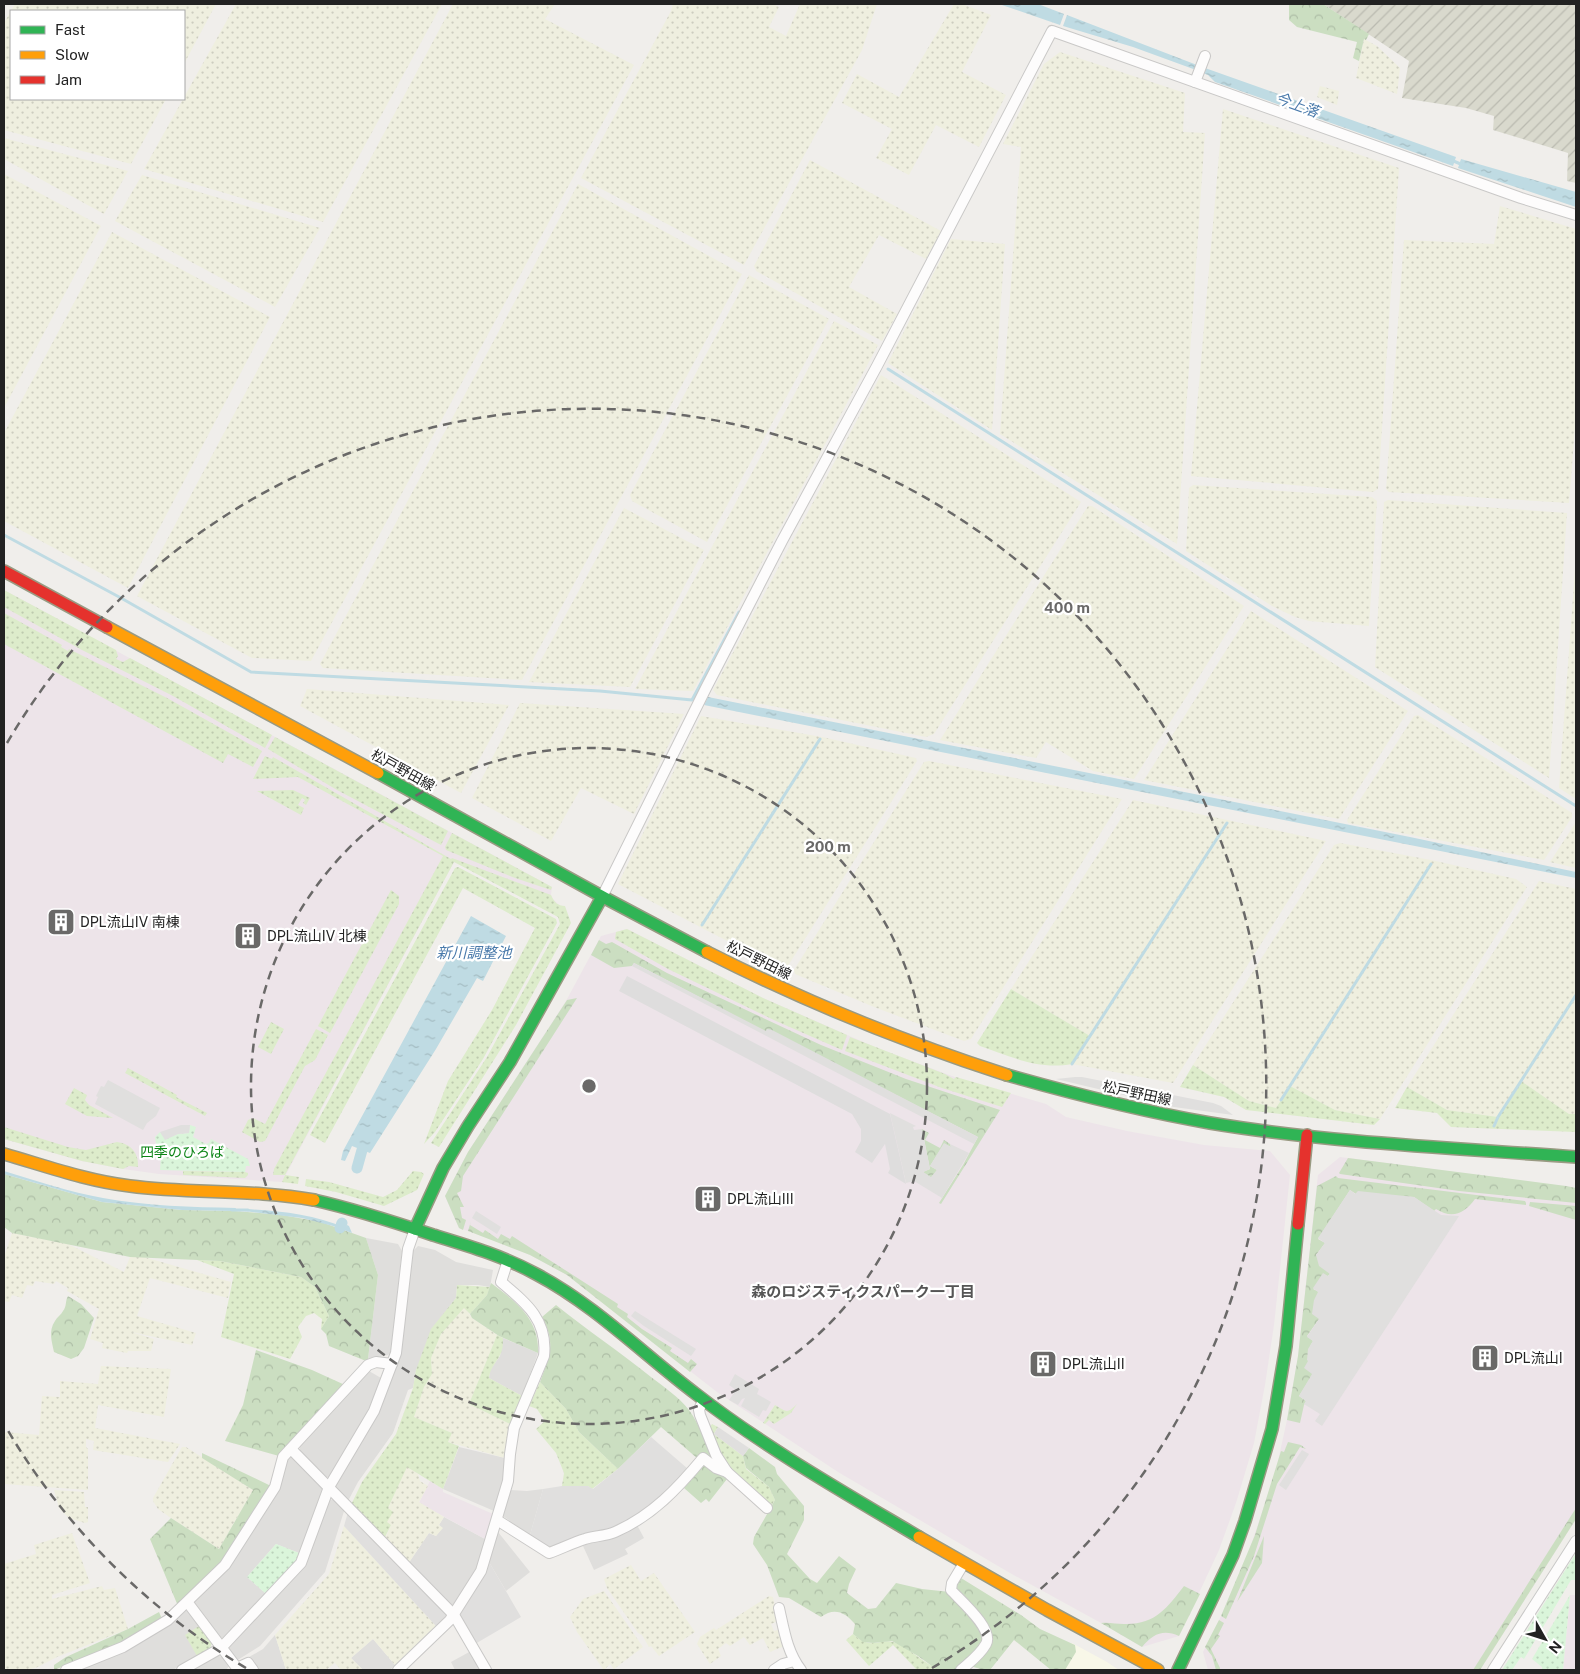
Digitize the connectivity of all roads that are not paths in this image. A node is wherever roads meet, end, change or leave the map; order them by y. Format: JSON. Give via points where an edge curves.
{"nodes":[{"id":1,"x":1204,"y":60,"type":"dead end"},
{"id":2,"x":1197,"y":79,"type":"junction"},
{"id":3,"x":1576,"y":215,"type":"edge"},
{"id":4,"x":4,"y":571,"type":"edge"},
{"id":5,"x":602,"y":897,"type":"junction"},
{"id":6,"x":1307,"y":1135,"type":"junction"},
{"id":7,"x":4,"y":1154,"type":"edge"},
{"id":8,"x":1576,"y":1158,"type":"edge"},
{"id":9,"x":415,"y":1229,"type":"junction"},
{"id":10,"x":508,"y":1260,"type":"junction"},
{"id":11,"x":392,"y":1364,"type":"junction"},
{"id":12,"x":703,"y":1400,"type":"junction"},
{"id":13,"x":291,"y":1449,"type":"junction"},
{"id":14,"x":727,"y":1472,"type":"junction"},
{"id":15,"x":329,"y":1487,"type":"junction"},
{"id":16,"x":767,"y":1508,"type":"dead end"},
{"id":17,"x":497,"y":1520,"type":"junction"},
{"id":18,"x":1576,"y":1541,"type":"edge"},
{"id":19,"x":964,"y":1563,"type":"junction"},
{"id":20,"x":188,"y":1603,"type":"junction"},
{"id":21,"x":779,"y":1608,"type":"dead end"},
{"id":22,"x":454,"y":1615,"type":"junction"},
{"id":23,"x":221,"y":1648,"type":"junction"},
{"id":24,"x":794,"y":1661,"type":"junction"},
{"id":25,"x":66,"y":1670,"type":"edge"},
{"id":26,"x":182,"y":1670,"type":"edge"},
{"id":27,"x":254,"y":1670,"type":"edge"},
{"id":28,"x":398,"y":1670,"type":"edge"},
{"id":29,"x":486,"y":1670,"type":"edge"},
{"id":30,"x":774,"y":1670,"type":"edge"},
{"id":31,"x":801,"y":1670,"type":"edge"},
{"id":32,"x":961,"y":1670,"type":"edge"},
{"id":33,"x":1158,"y":1670,"type":"edge"},
{"id":34,"x":1178,"y":1670,"type":"edge"},
{"id":35,"x":1493,"y":1670,"type":"edge"}],
"edges":[{"from":1,"to":2,"type":"street"},
{"from":2,"to":3,"type":"street","via":[[1521,198]]},
{"from":2,"to":5,"type":"street","via":[[1052,31],[773,558]]},
{"from":4,"to":5,"type":"street","name":"松戸野田線"},
{"from":5,"to":6,"type":"street","name":"松戸野田線","via":[[768,982],[879,1030],[960,1060],[1065,1092],[1152,1113]]},
{"from":5,"to":9,"type":"street","via":[[510,1062],[448,1160]]},
{"from":6,"to":8,"type":"street","name":"松戸野田線"},
{"from":6,"to":34,"type":"street","via":[[1286,1346],[1272,1429],[1233,1555]]},
{"from":7,"to":9,"type":"street","via":[[111,1183],[271,1194],[310,1200]]},
{"from":9,"to":10,"type":"street"},
{"from":9,"to":11,"type":"street","via":[[408,1249]]},
{"from":10,"to":12,"type":"street","via":[[550,1281],[582,1303]]},
{"from":10,"to":17,"type":"street","via":[[501,1282],[533,1313],[540,1323],[545,1344],[544,1356],[514,1428],[508,1481]]},
{"from":11,"to":13,"type":"street","via":[[376,1362],[368,1365]]},
{"from":11,"to":15,"type":"street","via":[[374,1411]]},
{"from":12,"to":14,"type":"street","via":[[700,1415],[716,1455]]},
{"from":12,"to":19,"type":"street","via":[[824,1479]]},
{"from":13,"to":15,"type":"street"},
{"from":13,"to":20,"type":"street","via":[[283,1458],[275,1487],[225,1565]]},
{"from":14,"to":16,"type":"street"},
{"from":14,"to":17,"type":"street","via":[[703,1458],[669,1496],[642,1518],[614,1532],[582,1540],[549,1554]]},
{"from":15,"to":22,"type":"street"},
{"from":15,"to":23,"type":"street","via":[[301,1563]]},
{"from":17,"to":22,"type":"street","via":[[481,1571]]},
{"from":18,"to":35,"type":"street"},
{"from":19,"to":32,"type":"street","via":[[951,1590],[987,1632],[987,1642]]},
{"from":19,"to":33,"type":"street"},
{"from":20,"to":23,"type":"street"},
{"from":20,"to":25,"type":"street","via":[[168,1620],[123,1647]]},
{"from":21,"to":24,"type":"street"},
{"from":22,"to":28,"type":"street"},
{"from":22,"to":29,"type":"street"},
{"from":23,"to":26,"type":"street"},
{"from":23,"to":27,"type":"street","via":[[237,1668],[248,1663]]},
{"from":24,"to":30,"type":"street"},
{"from":24,"to":31,"type":"street"}]}
